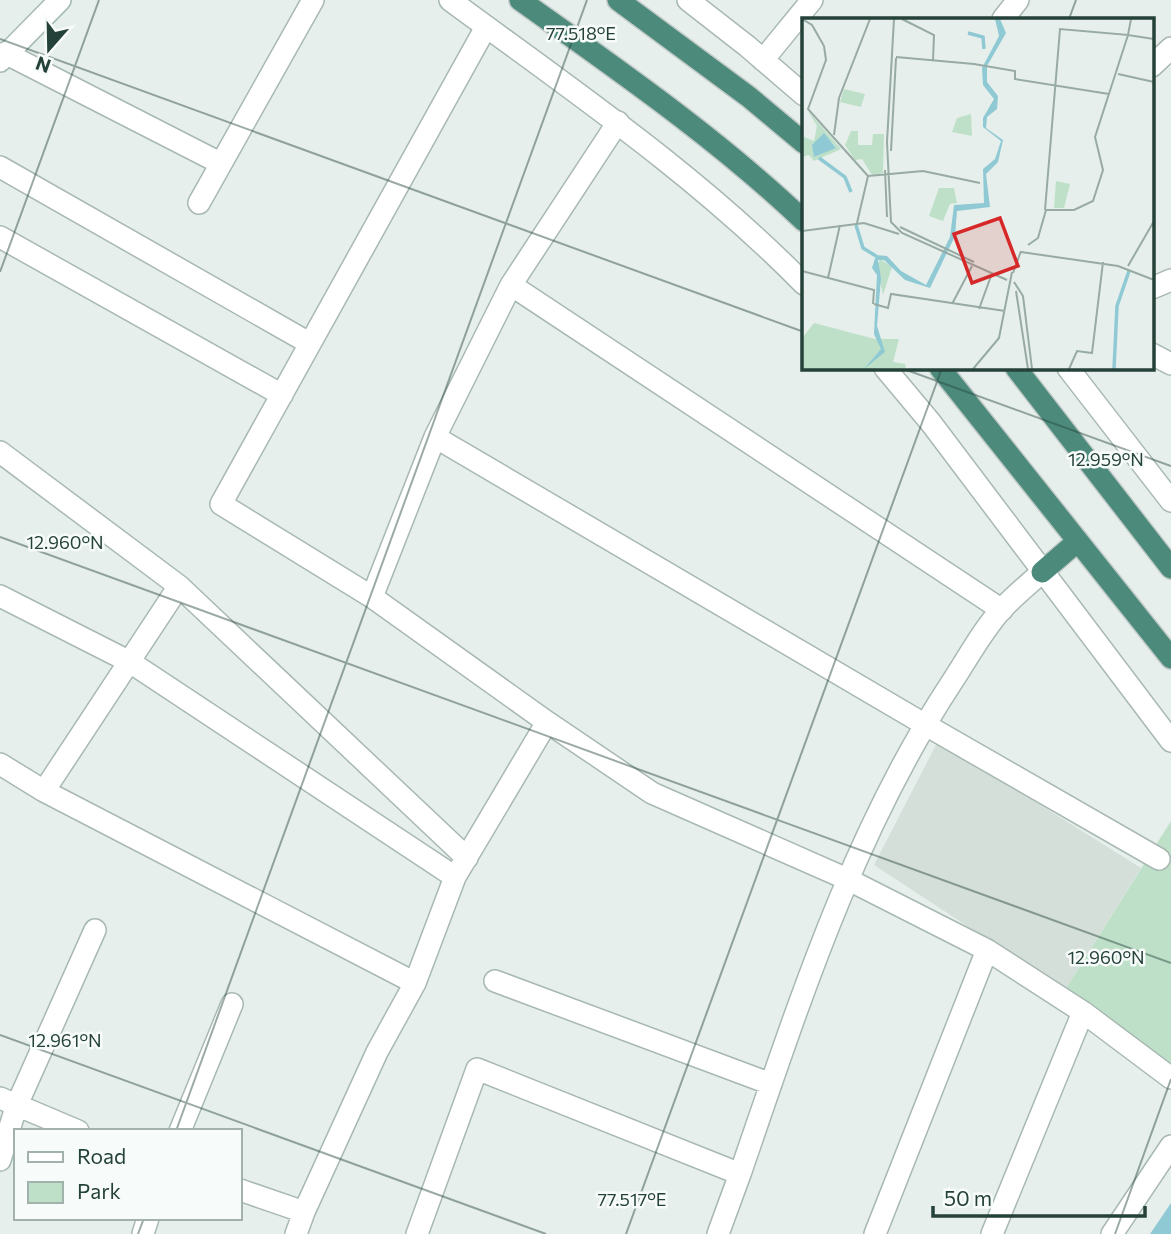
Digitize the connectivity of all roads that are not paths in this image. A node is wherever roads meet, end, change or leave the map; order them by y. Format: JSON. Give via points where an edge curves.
{"nodes":[{"id":1,"x":60,"y":0,"type":"edge"},
{"id":2,"x":313,"y":0,"type":"edge"},
{"id":3,"x":450,"y":0,"type":"edge"},
{"id":4,"x":520,"y":0,"type":"edge"},
{"id":5,"x":618,"y":0,"type":"edge"},
{"id":6,"x":688,"y":0,"type":"edge"},
{"id":7,"x":812,"y":0,"type":"edge"},
{"id":8,"x":1018,"y":0,"type":"edge"},
{"id":9,"x":1004,"y":18,"type":"edge"},
{"id":10,"x":486,"y":27,"type":"junction"},
{"id":11,"x":1171,"y":48,"type":"edge"},
{"id":12,"x":3,"y":57,"type":"edge"},
{"id":13,"x":763,"y":60,"type":"junction"},
{"id":14,"x":1154,"y":64,"type":"edge"},
{"id":15,"x":802,"y":94,"type":"edge"},
{"id":16,"x":618,"y":122,"type":"junction"},
{"id":17,"x":802,"y":142,"type":"edge"},
{"id":18,"x":220,"y":163,"type":"junction"},
{"id":19,"x":0,"y":167,"type":"edge"},
{"id":20,"x":199,"y":202,"type":"dead end"},
{"id":21,"x":802,"y":220,"type":"edge"},
{"id":22,"x":0,"y":237,"type":"edge"},
{"id":23,"x":1171,"y":280,"type":"edge"},
{"id":24,"x":802,"y":283,"type":"edge"},
{"id":25,"x":511,"y":285,"type":"junction"},
{"id":26,"x":1154,"y":287,"type":"edge"},
{"id":27,"x":309,"y":343,"type":"junction"},
{"id":28,"x":1154,"y":355,"type":"edge"},
{"id":29,"x":1171,"y":364,"type":"edge"},
{"id":30,"x":886,"y":369,"type":"edge"},
{"id":31,"x":941,"y":369,"type":"edge"},
{"id":32,"x":1069,"y":369,"type":"edge"},
{"id":33,"x":1025,"y":371,"type":"edge"},
{"id":34,"x":282,"y":395,"type":"junction"},
{"id":35,"x":435,"y":437,"type":"junction"},
{"id":36,"x":0,"y":452,"type":"edge"},
{"id":37,"x":1171,"y":502,"type":"edge"},
{"id":38,"x":1079,"y":541,"type":"junction"},
{"id":39,"x":1171,"y":568,"type":"edge"},
{"id":40,"x":1042,"y":572,"type":"junction"},
{"id":41,"x":179,"y":586,"type":"junction"},
{"id":42,"x":0,"y":596,"type":"edge"},
{"id":43,"x":372,"y":597,"type":"junction"},
{"id":44,"x":1002,"y":610,"type":"junction"},
{"id":45,"x":1171,"y":658,"type":"edge"},
{"id":46,"x":130,"y":662,"type":"junction"},
{"id":47,"x":547,"y":722,"type":"junction"},
{"id":48,"x":924,"y":724,"type":"junction"},
{"id":49,"x":1171,"y":741,"type":"edge"},
{"id":50,"x":0,"y":764,"type":"edge"},
{"id":51,"x":44,"y":791,"type":"junction"},
{"id":52,"x":467,"y":859,"type":"junction"},
{"id":53,"x":1159,"y":859,"type":"dead end"},
{"id":54,"x":455,"y":877,"type":"junction"},
{"id":55,"x":846,"y":879,"type":"junction"},
{"id":56,"x":95,"y":930,"type":"dead end"},
{"id":57,"x":987,"y":950,"type":"junction"},
{"id":58,"x":495,"y":981,"type":"dead end"},
{"id":59,"x":415,"y":983,"type":"junction"},
{"id":60,"x":232,"y":1004,"type":"dead end"},
{"id":61,"x":1083,"y":1012,"type":"junction"},
{"id":62,"x":1171,"y":1078,"type":"edge"},
{"id":63,"x":771,"y":1084,"type":"junction"},
{"id":64,"x":8,"y":1102,"type":"edge"},
{"id":65,"x":73,"y":1129,"type":"edge"},
{"id":66,"x":181,"y":1129,"type":"edge"},
{"id":67,"x":1171,"y":1146,"type":"edge"},
{"id":68,"x":0,"y":1160,"type":"edge"},
{"id":69,"x":740,"y":1174,"type":"junction"},
{"id":70,"x":242,"y":1191,"type":"edge"},
{"id":71,"x":304,"y":1212,"type":"junction"},
{"id":72,"x":296,"y":1234,"type":"edge"},
{"id":73,"x":417,"y":1234,"type":"edge"},
{"id":74,"x":718,"y":1234,"type":"edge"},
{"id":75,"x":875,"y":1234,"type":"edge"},
{"id":76,"x":992,"y":1234,"type":"edge"},
{"id":77,"x":1112,"y":1234,"type":"edge"}],
"edges":[{"from":1,"to":12,"type":"street"},
{"from":2,"to":18,"type":"street"},
{"from":3,"to":10,"type":"street"},
{"from":4,"to":21,"type":"highway","via":[[702,132]]},
{"from":5,"to":17,"type":"highway"},
{"from":6,"to":13,"type":"street"},
{"from":7,"to":13,"type":"street"},
{"from":8,"to":9,"type":"street"},
{"from":10,"to":16,"type":"street"},
{"from":10,"to":27,"type":"street"},
{"from":11,"to":14,"type":"street"},
{"from":12,"to":18,"type":"street"},
{"from":13,"to":15,"type":"street"},
{"from":16,"to":24,"type":"street","via":[[715,200]]},
{"from":16,"to":25,"type":"street"},
{"from":18,"to":20,"type":"street"},
{"from":19,"to":27,"type":"street"},
{"from":22,"to":34,"type":"street"},
{"from":23,"to":26,"type":"street"},
{"from":25,"to":35,"type":"street"},
{"from":25,"to":44,"type":"street"},
{"from":27,"to":34,"type":"street"},
{"from":28,"to":29,"type":"street"},
{"from":30,"to":40,"type":"street"},
{"from":31,"to":38,"type":"highway"},
{"from":32,"to":37,"type":"street"},
{"from":33,"to":39,"type":"highway"},
{"from":34,"to":43,"type":"street","via":[[221,504]]},
{"from":35,"to":43,"type":"street"},
{"from":35,"to":48,"type":"street"},
{"from":36,"to":41,"type":"street"},
{"from":38,"to":40,"type":"highway"},
{"from":38,"to":45,"type":"highway"},
{"from":40,"to":44,"type":"street"},
{"from":40,"to":49,"type":"street"},
{"from":41,"to":46,"type":"street"},
{"from":41,"to":52,"type":"street"},
{"from":42,"to":46,"type":"street"},
{"from":43,"to":47,"type":"street"},
{"from":44,"to":48,"type":"street"},
{"from":46,"to":51,"type":"street"},
{"from":46,"to":54,"type":"street"},
{"from":47,"to":52,"type":"street"},
{"from":47,"to":55,"type":"street","via":[[652,793]]},
{"from":48,"to":53,"type":"street"},
{"from":48,"to":55,"type":"street"},
{"from":50,"to":51,"type":"street"},
{"from":51,"to":59,"type":"street"},
{"from":52,"to":54,"type":"street"},
{"from":54,"to":59,"type":"street"},
{"from":55,"to":57,"type":"street"},
{"from":55,"to":63,"type":"street"},
{"from":56,"to":64,"type":"street"},
{"from":57,"to":61,"type":"street"},
{"from":57,"to":75,"type":"street"},
{"from":58,"to":63,"type":"street"},
{"from":59,"to":71,"type":"street","via":[[377,1052]]},
{"from":60,"to":66,"type":"street"},
{"from":61,"to":62,"type":"street"},
{"from":61,"to":76,"type":"street"},
{"from":63,"to":69,"type":"street"},
{"from":64,"to":65,"type":"street"},
{"from":64,"to":68,"type":"street"},
{"from":67,"to":77,"type":"street"},
{"from":69,"to":73,"type":"street","via":[[477,1069]]},
{"from":69,"to":74,"type":"street"},
{"from":70,"to":71,"type":"street"},
{"from":71,"to":72,"type":"street"}]}
